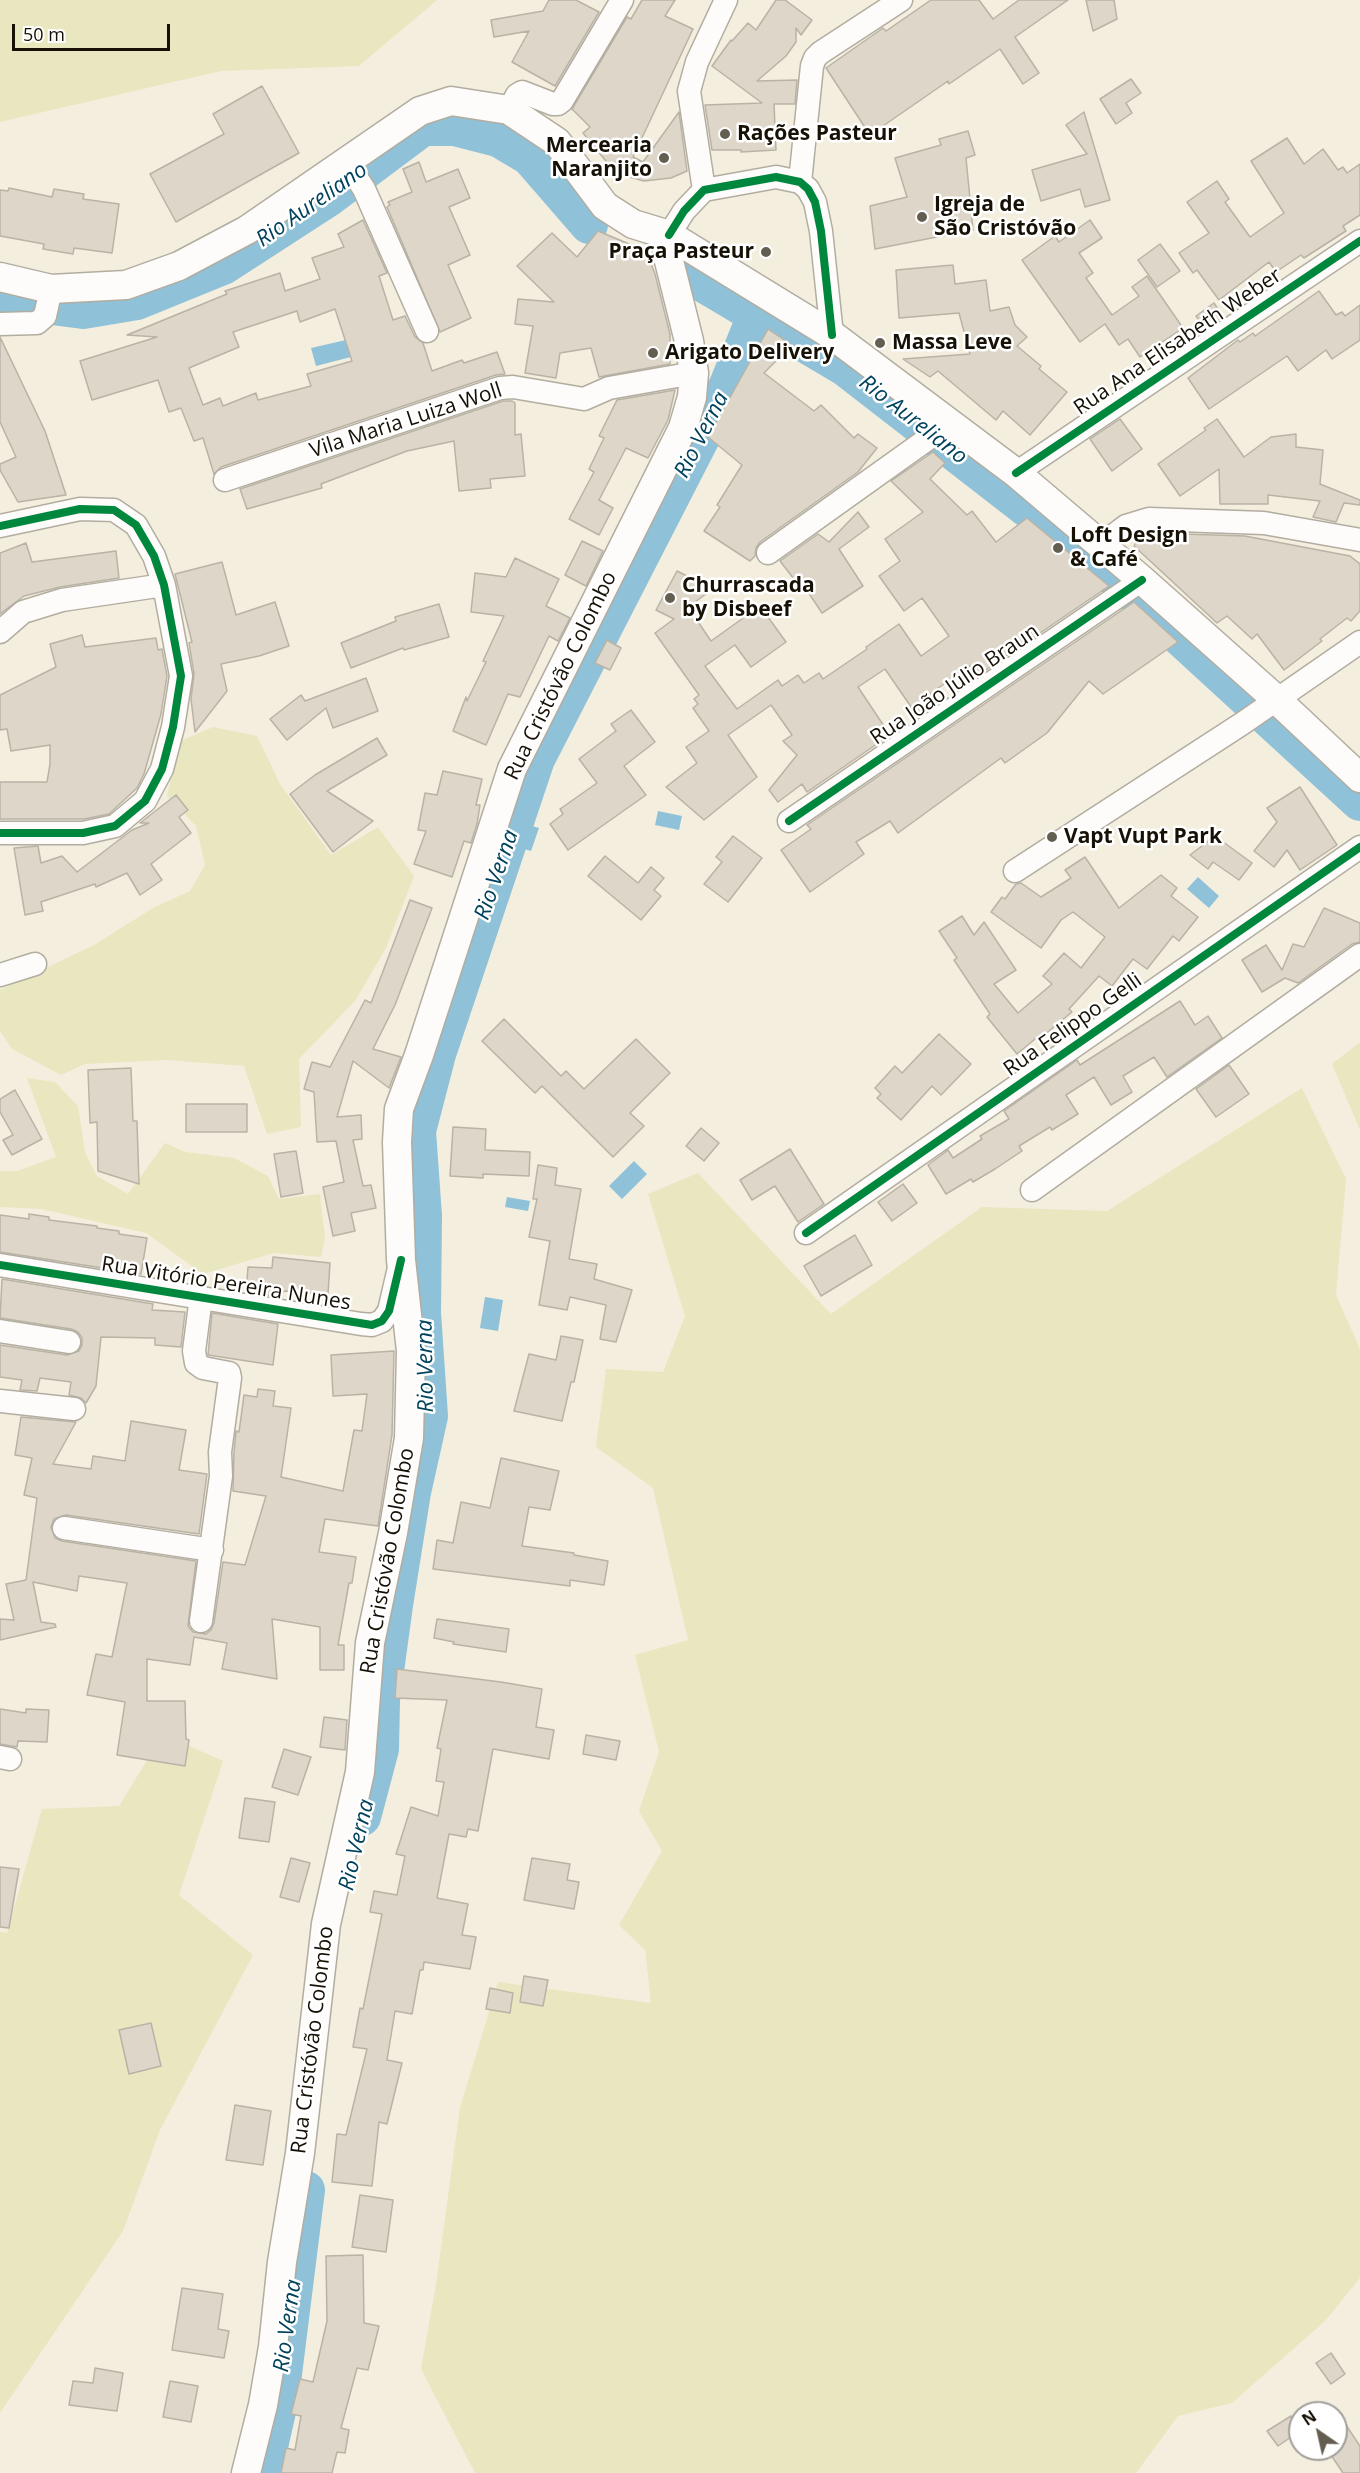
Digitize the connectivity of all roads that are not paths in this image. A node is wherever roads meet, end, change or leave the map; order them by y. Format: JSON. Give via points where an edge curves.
{"nodes":[{"id":1,"x":622,"y":0,"type":"edge"},
{"id":2,"x":726,"y":0,"type":"edge"},
{"id":3,"x":901,"y":0,"type":"edge"},
{"id":4,"x":509,"y":110,"type":"junction"},
{"id":5,"x":347,"y":163,"type":"junction"},
{"id":6,"x":800,"y":182,"type":"junction"},
{"id":7,"x":704,"y":190,"type":"junction"},
{"id":8,"x":669,"y":235,"type":"junction"},
{"id":9,"x":1360,"y":240,"type":"edge"},
{"id":10,"x":0,"y":277,"type":"edge"},
{"id":11,"x":51,"y":289,"type":"junction"},
{"id":12,"x":0,"y":324,"type":"edge"},
{"id":13,"x":428,"y":331,"type":"dead end"},
{"id":14,"x":832,"y":335,"type":"junction"},
{"id":15,"x":694,"y":373,"type":"junction"},
{"id":16,"x":950,"y":423,"type":"junction"},
{"id":17,"x":1016,"y":473,"type":"junction"},
{"id":18,"x":225,"y":480,"type":"dead end"},
{"id":19,"x":0,"y":526,"type":"edge"},
{"id":20,"x":1360,"y":540,"type":"edge"},
{"id":21,"x":1101,"y":544,"type":"junction"},
{"id":22,"x":768,"y":553,"type":"dead end"},
{"id":23,"x":1142,"y":580,"type":"junction"},
{"id":24,"x":164,"y":585,"type":"junction"},
{"id":25,"x":0,"y":632,"type":"edge"},
{"id":26,"x":1360,"y":642,"type":"edge"},
{"id":27,"x":1277,"y":700,"type":"junction"},
{"id":28,"x":1360,"y":778,"type":"edge"},
{"id":29,"x":789,"y":821,"type":"dead end"},
{"id":30,"x":0,"y":833,"type":"edge"},
{"id":31,"x":1360,"y":847,"type":"edge"},
{"id":32,"x":1015,"y":871,"type":"dead end"},
{"id":33,"x":1360,"y":955,"type":"edge"},
{"id":34,"x":35,"y":964,"type":"dead end"},
{"id":35,"x":0,"y":975,"type":"edge"},
{"id":36,"x":1032,"y":1190,"type":"dead end"},
{"id":37,"x":806,"y":1233,"type":"dead end"},
{"id":38,"x":401,"y":1260,"type":"junction"},
{"id":39,"x":0,"y":1265,"type":"edge"},
{"id":40,"x":201,"y":1297,"type":"junction"},
{"id":41,"x":0,"y":1331,"type":"edge"},
{"id":42,"x":69,"y":1341,"type":"dead end"},
{"id":43,"x":0,"y":1401,"type":"edge"},
{"id":44,"x":74,"y":1409,"type":"dead end"},
{"id":45,"x":64,"y":1528,"type":"dead end"},
{"id":46,"x":212,"y":1550,"type":"junction"},
{"id":47,"x":201,"y":1621,"type":"dead end"},
{"id":48,"x":246,"y":2473,"type":"edge"}],
"edges":[{"from":1,"to":4,"type":"street","via":[[562,101],[553,104],[522,92]]},
{"from":2,"to":7,"type":"street","via":[[697,62],[689,91]]},
{"from":3,"to":6,"type":"street","via":[[815,58]]},
{"from":4,"to":5,"type":"main road","via":[[451,101],[420,111]]},
{"from":4,"to":8,"type":"main road","via":[[557,142],[605,206],[633,224]]},
{"from":5,"to":11,"type":"main road","via":[[248,230],[178,266],[126,285]]},
{"from":5,"to":13,"type":"street","via":[[364,189]]},
{"from":6,"to":7,"type":"street","via":[[776,177]]},
{"from":6,"to":14,"type":"street","via":[[815,202]]},
{"from":7,"to":8,"type":"street"},
{"from":8,"to":14,"type":"main road"},
{"from":8,"to":15,"type":"main road","name":"Rua Cristóvão Colombo","via":[[667,253]]},
{"from":9,"to":17,"type":"street","name":"Rua Ana Elisabeth Weber"},
{"from":10,"to":11,"type":"main road"},
{"from":11,"to":12,"type":"street","via":[[45,316],[37,322]]},
{"from":14,"to":16,"type":"main road"},
{"from":15,"to":18,"type":"street","name":"Vila Maria Luiza Woll","via":[[609,388],[584,399],[500,388]]},
{"from":15,"to":38,"type":"main road","name":"Rua Cristóvão Colombo","via":[[683,428],[512,769],[399,1109]]},
{"from":16,"to":17,"type":"main road"},
{"from":16,"to":22,"type":"street"},
{"from":17,"to":21,"type":"main road"},
{"from":19,"to":24,"type":"street","via":[[80,508],[114,510],[136,525],[154,556]]},
{"from":20,"to":21,"type":"street","via":[[1264,524],[1149,519],[1126,526]]},
{"from":21,"to":23,"type":"main road"},
{"from":23,"to":27,"type":"main road"},
{"from":23,"to":29,"type":"street","name":"Rua João Júlio Braun"},
{"from":24,"to":25,"type":"street","via":[[62,600],[23,612]]},
{"from":24,"to":30,"type":"street","via":[[181,676],[162,769],[145,801],[115,826],[83,833]]},
{"from":26,"to":27,"type":"street"},
{"from":27,"to":28,"type":"main road"},
{"from":27,"to":32,"type":"street"},
{"from":31,"to":37,"type":"street","name":"Rua Felippo Gelli"},
{"from":33,"to":36,"type":"street"},
{"from":34,"to":35,"type":"street"},
{"from":38,"to":40,"type":"street","name":"Rua Vitório Pereira Nunes","via":[[389,1311],[382,1321],[372,1325]]},
{"from":38,"to":48,"type":"main road","name":"Rua Cristóvão Colombo","via":[[411,1351],[409,1438],[370,1643],[360,1772],[326,1924],[273,2347]]},
{"from":39,"to":40,"type":"street","name":"Rua Vitório Pereira Nunes"},
{"from":40,"to":46,"type":"street","via":[[196,1363],[226,1372],[230,1378]]},
{"from":41,"to":42,"type":"street"},
{"from":43,"to":44,"type":"street"},
{"from":45,"to":46,"type":"street"},
{"from":46,"to":47,"type":"street"}]}
